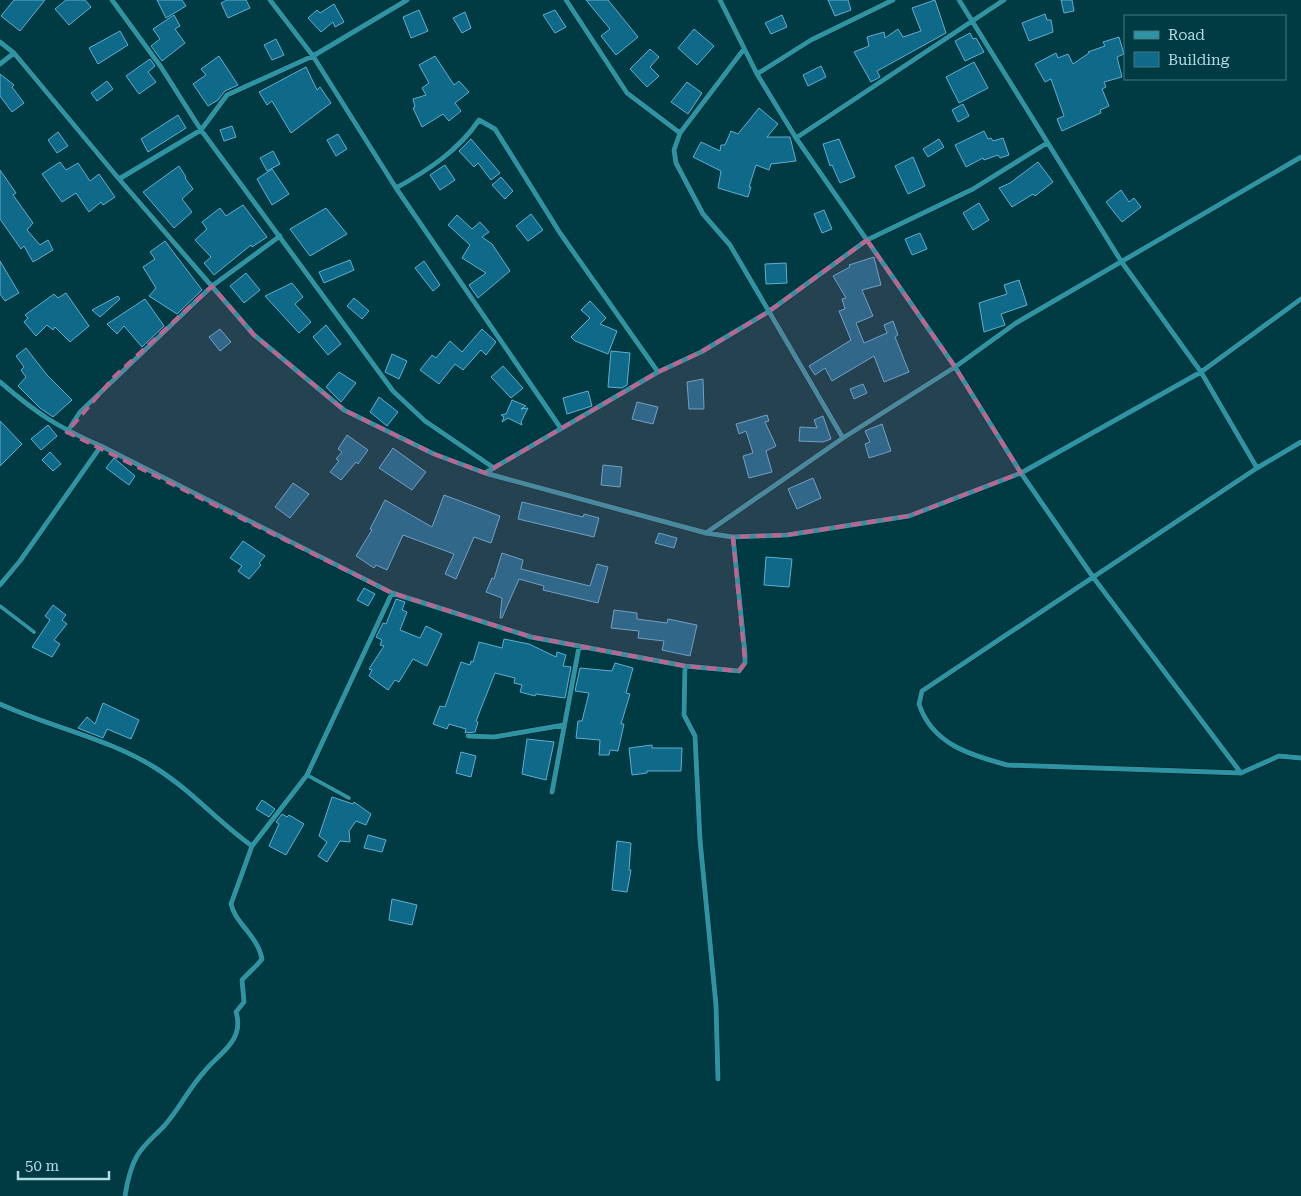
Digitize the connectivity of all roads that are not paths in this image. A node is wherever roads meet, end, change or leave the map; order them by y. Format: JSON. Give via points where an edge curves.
{"nodes":[{"id":1,"x":112,"y":0,"type":"edge"},
{"id":2,"x":270,"y":0,"type":"edge"},
{"id":3,"x":407,"y":0,"type":"edge"},
{"id":4,"x":566,"y":0,"type":"edge"},
{"id":5,"x":720,"y":0,"type":"edge"},
{"id":6,"x":892,"y":0,"type":"edge"},
{"id":7,"x":960,"y":0,"type":"edge"},
{"id":8,"x":1004,"y":0,"type":"edge"},
{"id":9,"x":973,"y":21,"type":"junction"},
{"id":10,"x":0,"y":42,"type":"edge"},
{"id":11,"x":744,"y":49,"type":"junction"},
{"id":12,"x":14,"y":53,"type":"junction"},
{"id":13,"x":313,"y":56,"type":"junction"},
{"id":14,"x":0,"y":64,"type":"edge"},
{"id":15,"x":757,"y":74,"type":"junction"},
{"id":16,"x":202,"y":130,"type":"junction"},
{"id":17,"x":680,"y":134,"type":"junction"},
{"id":18,"x":796,"y":138,"type":"junction"},
{"id":19,"x":1048,"y":143,"type":"junction"},
{"id":20,"x":1301,"y":157,"type":"edge"},
{"id":21,"x":119,"y":179,"type":"junction"},
{"id":22,"x":396,"y":188,"type":"junction"},
{"id":23,"x":280,"y":236,"type":"junction"},
{"id":24,"x":867,"y":240,"type":"junction"},
{"id":25,"x":1121,"y":261,"type":"junction"},
{"id":26,"x":212,"y":286,"type":"junction"},
{"id":27,"x":1301,"y":299,"type":"edge"},
{"id":28,"x":768,"y":312,"type":"junction"},
{"id":29,"x":955,"y":366,"type":"junction"},
{"id":30,"x":658,"y":372,"type":"junction"},
{"id":31,"x":1201,"y":372,"type":"junction"},
{"id":32,"x":0,"y":382,"type":"edge"},
{"id":33,"x":560,"y":427,"type":"junction"},
{"id":34,"x":67,"y":432,"type":"junction"},
{"id":35,"x":843,"y":438,"type":"junction"},
{"id":36,"x":1301,"y":442,"type":"edge"},
{"id":37,"x":101,"y":446,"type":"junction"},
{"id":38,"x":494,"y":468,"type":"junction"},
{"id":39,"x":1256,"y":468,"type":"junction"},
{"id":40,"x":485,"y":473,"type":"junction"},
{"id":41,"x":1021,"y":473,"type":"junction"},
{"id":42,"x":706,"y":533,"type":"junction"},
{"id":43,"x":733,"y":537,"type":"junction"},
{"id":44,"x":1093,"y":577,"type":"junction"},
{"id":45,"x":0,"y":585,"type":"edge"},
{"id":46,"x":392,"y":593,"type":"junction"},
{"id":47,"x":0,"y":606,"type":"edge"},
{"id":48,"x":34,"y":632,"type":"dead end"},
{"id":49,"x":579,"y":647,"type":"junction"},
{"id":50,"x":685,"y":666,"type":"junction"},
{"id":51,"x":0,"y":704,"type":"edge"},
{"id":52,"x":564,"y":724,"type":"junction"},
{"id":53,"x":468,"y":736,"type":"dead end"},
{"id":54,"x":1301,"y":758,"type":"edge"},
{"id":55,"x":1240,"y":773,"type":"junction"},
{"id":56,"x":307,"y":775,"type":"junction"},
{"id":57,"x":552,"y":792,"type":"dead end"},
{"id":58,"x":349,"y":798,"type":"dead end"},
{"id":59,"x":252,"y":846,"type":"junction"},
{"id":60,"x":718,"y":1079,"type":"dead end"},
{"id":61,"x":125,"y":1196,"type":"edge"}],
"edges":[{"from":1,"to":16,"type":"street"},
{"from":2,"to":13,"type":"street"},
{"from":3,"to":13,"type":"street"},
{"from":4,"to":17,"type":"street","via":[[627,92]]},
{"from":5,"to":11,"type":"street"},
{"from":6,"to":15,"type":"street","via":[[838,26]]},
{"from":7,"to":9,"type":"street"},
{"from":8,"to":9,"type":"street"},
{"from":9,"to":18,"type":"street"},
{"from":9,"to":19,"type":"street"},
{"from":10,"to":12,"type":"street"},
{"from":11,"to":15,"type":"street"},
{"from":11,"to":17,"type":"street"},
{"from":12,"to":14,"type":"street"},
{"from":12,"to":21,"type":"street"},
{"from":13,"to":16,"type":"street","via":[[227,95]]},
{"from":13,"to":22,"type":"street"},
{"from":15,"to":18,"type":"street"},
{"from":16,"to":21,"type":"street"},
{"from":16,"to":23,"type":"street"},
{"from":17,"to":28,"type":"street","via":[[674,150],[676,163],[703,214],[730,245]]},
{"from":18,"to":24,"type":"street"},
{"from":19,"to":24,"type":"street","via":[[973,189]]},
{"from":19,"to":25,"type":"street"},
{"from":20,"to":25,"type":"street"},
{"from":21,"to":26,"type":"street"},
{"from":22,"to":30,"type":"street","via":[[421,174],[454,148],[479,120],[489,124],[560,233]]},
{"from":22,"to":33,"type":"street"},
{"from":23,"to":26,"type":"street"},
{"from":23,"to":38,"type":"street","via":[[393,391],[425,421]]},
{"from":24,"to":28,"type":"street"},
{"from":24,"to":29,"type":"street"},
{"from":25,"to":29,"type":"street","via":[[1016,323]]},
{"from":25,"to":31,"type":"street"},
{"from":26,"to":34,"type":"street","via":[[114,377],[80,412]]},
{"from":26,"to":40,"type":"street","via":[[254,335],[344,410],[434,454]]},
{"from":27,"to":31,"type":"street"},
{"from":28,"to":30,"type":"street","via":[[701,352]]},
{"from":28,"to":35,"type":"street"},
{"from":29,"to":35,"type":"street"},
{"from":29,"to":41,"type":"street"},
{"from":30,"to":33,"type":"street"},
{"from":31,"to":39,"type":"street"},
{"from":31,"to":41,"type":"street"},
{"from":32,"to":34,"type":"street","via":[[32,410]]},
{"from":33,"to":38,"type":"street"},
{"from":34,"to":37,"type":"street"},
{"from":35,"to":42,"type":"street"},
{"from":36,"to":39,"type":"street"},
{"from":37,"to":45,"type":"street"},
{"from":37,"to":46,"type":"street"},
{"from":38,"to":40,"type":"street"},
{"from":39,"to":44,"type":"street"},
{"from":40,"to":42,"type":"street"},
{"from":41,"to":43,"type":"street","via":[[910,516],[787,535]]},
{"from":41,"to":44,"type":"street"},
{"from":42,"to":43,"type":"street"},
{"from":43,"to":50,"type":"street","via":[[745,663],[739,671]]},
{"from":44,"to":55,"type":"street"},
{"from":44,"to":55,"type":"street","via":[[922,691],[919,704],[933,731],[951,745],[976,757],[1007,765]]},
{"from":46,"to":49,"type":"street","via":[[531,637]]},
{"from":46,"to":56,"type":"street"},
{"from":47,"to":48,"type":"lane"},
{"from":49,"to":50,"type":"street"},
{"from":49,"to":52,"type":"street"},
{"from":50,"to":60,"type":"street","via":[[684,715],[695,736],[700,840],[716,1005]]},
{"from":51,"to":59,"type":"street","via":[[154,767]]},
{"from":52,"to":53,"type":"street","via":[[494,737]]},
{"from":52,"to":57,"type":"street"},
{"from":54,"to":55,"type":"street","via":[[1280,756]]},
{"from":56,"to":58,"type":"lane"},
{"from":56,"to":59,"type":"street"},
{"from":59,"to":61,"type":"street","via":[[231,904],[233,912],[256,941],[262,958],[242,980],[244,1002],[236,1012],[238,1029],[224,1054],[203,1072],[166,1125],[138,1154]]}]}
